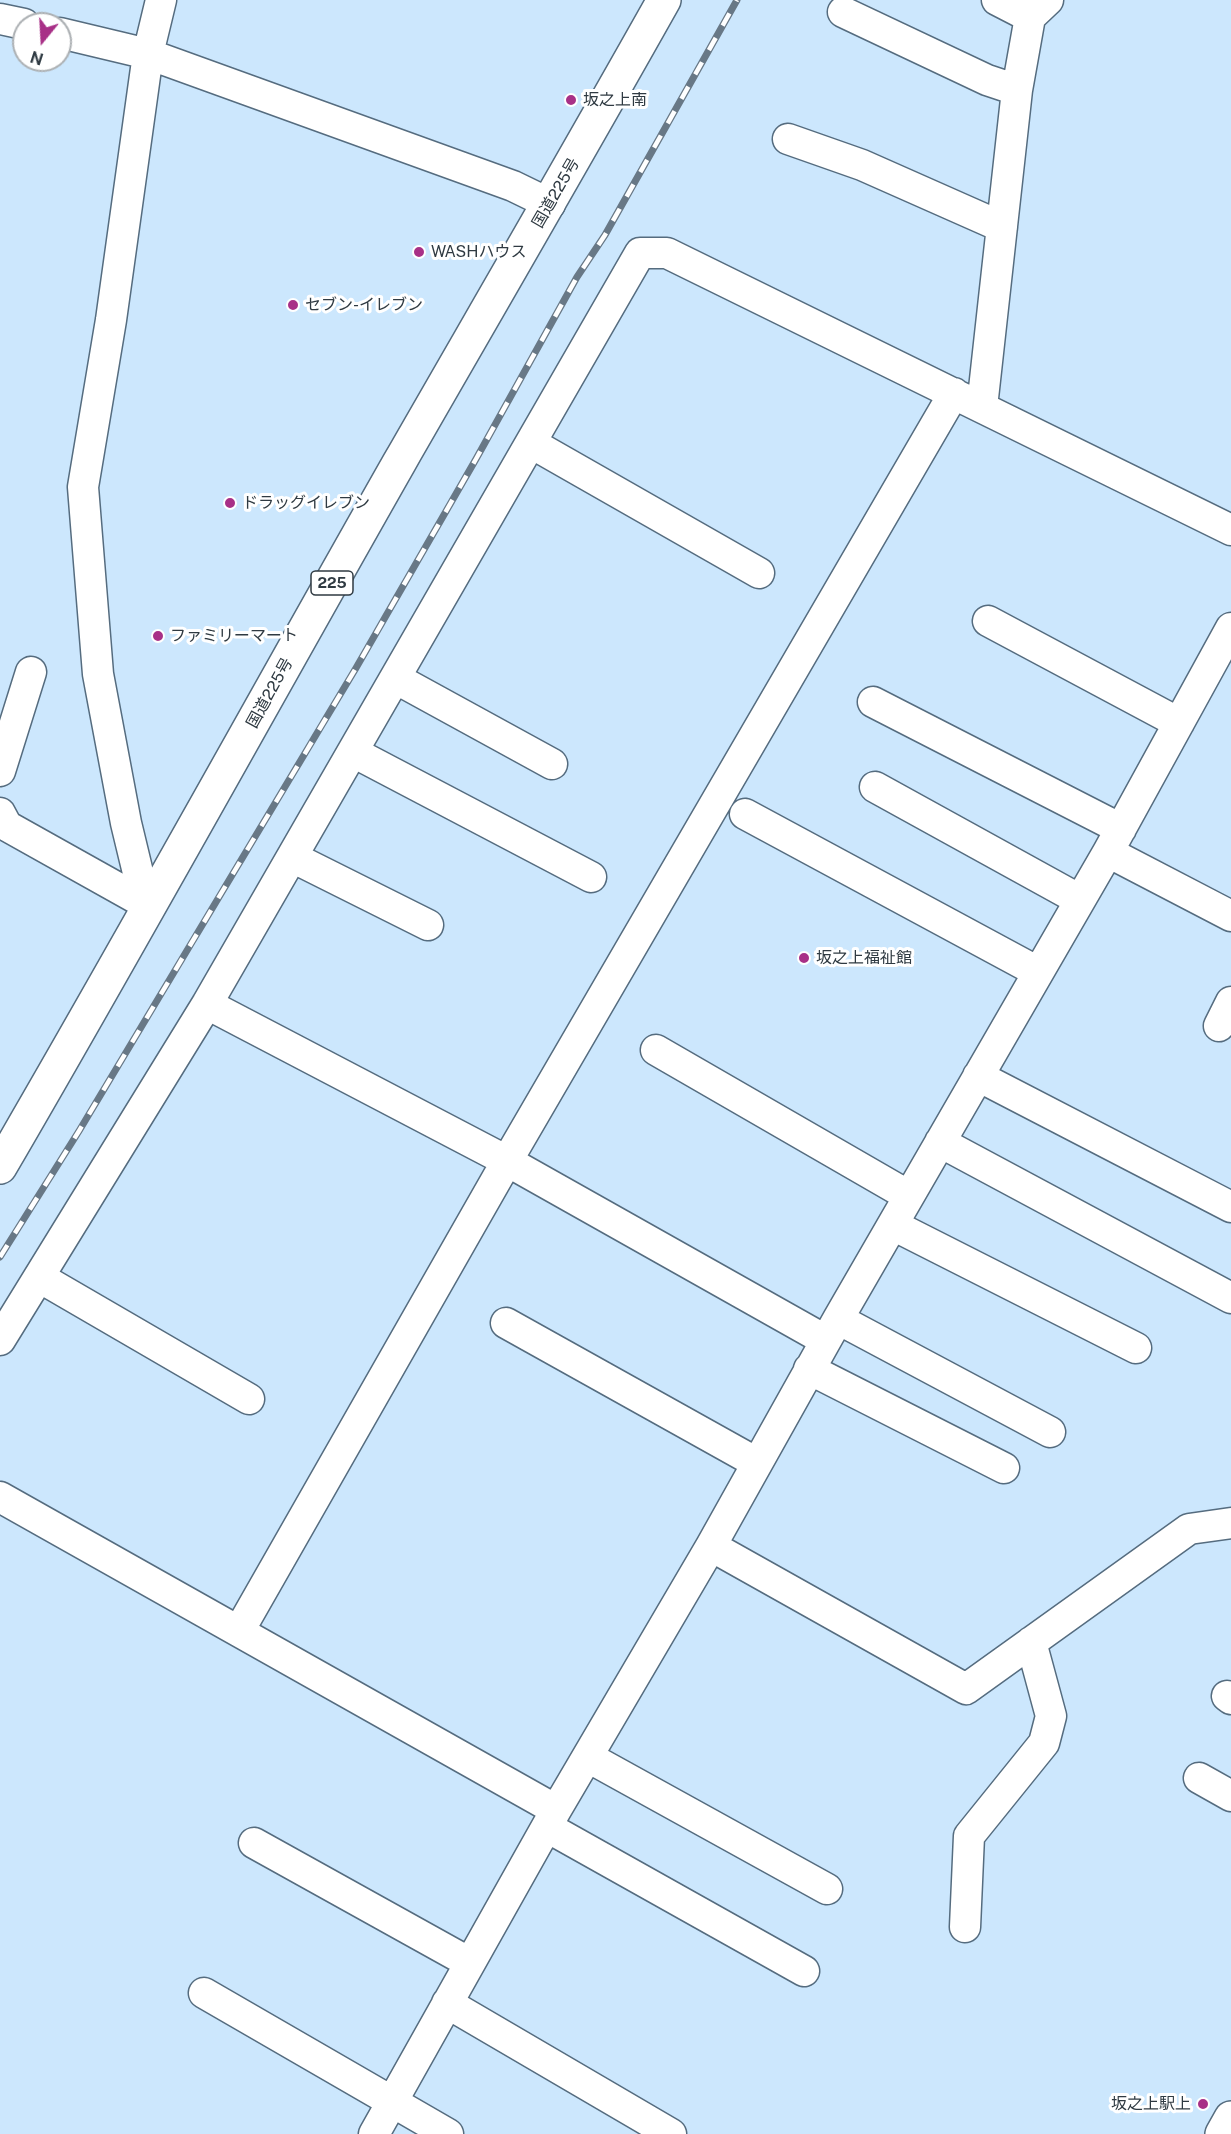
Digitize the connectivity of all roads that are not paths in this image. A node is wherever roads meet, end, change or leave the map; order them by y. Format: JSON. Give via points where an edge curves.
{"nodes":[{"id":1,"x":161,"y":0,"type":"edge"},
{"id":2,"x":664,"y":0,"type":"edge"},
{"id":3,"x":997,"y":0,"type":"edge"},
{"id":4,"x":1039,"y":9,"type":"edge"},
{"id":5,"x":843,"y":12,"type":"dead end"},
{"id":6,"x":72,"y":36,"type":"edge"},
{"id":7,"x":148,"y":54,"type":"junction"},
{"id":8,"x":1017,"y":90,"type":"junction"},
{"id":9,"x":788,"y":139,"type":"dead end"},
{"id":10,"x":550,"y":204,"type":"junction"},
{"id":11,"x":1002,"y":227,"type":"junction"},
{"id":12,"x":954,"y":393,"type":"junction"},
{"id":13,"x":982,"y":407,"type":"junction"},
{"id":14,"x":531,"y":443,"type":"junction"},
{"id":15,"x":1231,"y":530,"type":"edge"},
{"id":16,"x":759,"y":573,"type":"dead end"},
{"id":17,"x":988,"y":621,"type":"dead end"},
{"id":18,"x":1231,"y":628,"type":"edge"},
{"id":19,"x":31,"y":672,"type":"dead end"},
{"id":20,"x":396,"y":678,"type":"junction"},
{"id":21,"x":873,"y":702,"type":"dead end"},
{"id":22,"x":1179,"y":723,"type":"junction"},
{"id":23,"x":353,"y":752,"type":"junction"},
{"id":24,"x":552,"y":764,"type":"dead end"},
{"id":25,"x":0,"y":771,"type":"edge"},
{"id":26,"x":875,"y":787,"type":"dead end"},
{"id":27,"x":0,"y":813,"type":"edge"},
{"id":28,"x":745,"y":813,"type":"dead end"},
{"id":29,"x":1114,"y":840,"type":"junction"},
{"id":30,"x":292,"y":856,"type":"junction"},
{"id":31,"x":591,"y":877,"type":"dead end"},
{"id":32,"x":1080,"y":900,"type":"junction"},
{"id":33,"x":150,"y":906,"type":"junction"},
{"id":34,"x":1231,"y":916,"type":"edge"},
{"id":35,"x":428,"y":925,"type":"dead end"},
{"id":36,"x":1038,"y":972,"type":"junction"},
{"id":37,"x":207,"y":1004,"type":"junction"},
{"id":38,"x":656,"y":1050,"type":"dead end"},
{"id":39,"x":978,"y":1076,"type":"junction"},
{"id":40,"x":940,"y":1142,"type":"junction"},
{"id":41,"x":507,"y":1161,"type":"junction"},
{"id":42,"x":0,"y":1167,"type":"edge"},
{"id":43,"x":909,"y":1196,"type":"junction"},
{"id":44,"x":1231,"y":1208,"type":"edge"},
{"id":45,"x":892,"y":1225,"type":"junction"},
{"id":46,"x":39,"y":1278,"type":"junction"},
{"id":47,"x":1231,"y":1298,"type":"edge"},
{"id":48,"x":506,"y":1323,"type":"dead end"},
{"id":49,"x":832,"y":1330,"type":"junction"},
{"id":50,"x":0,"y":1340,"type":"edge"},
{"id":51,"x":1136,"y":1348,"type":"dead end"},
{"id":52,"x":809,"y":1370,"type":"junction"},
{"id":53,"x":249,"y":1399,"type":"dead end"},
{"id":54,"x":1050,"y":1432,"type":"dead end"},
{"id":55,"x":757,"y":1463,"type":"junction"},
{"id":56,"x":1004,"y":1468,"type":"dead end"},
{"id":57,"x":0,"y":1497,"type":"edge"},
{"id":58,"x":1227,"y":1522,"type":"edge"},
{"id":59,"x":711,"y":1546,"type":"junction"},
{"id":60,"x":239,"y":1631,"type":"junction"},
{"id":61,"x":1032,"y":1642,"type":"junction"},
{"id":62,"x":588,"y":1757,"type":"junction"},
{"id":63,"x":1199,"y":1778,"type":"dead end"},
{"id":64,"x":1231,"y":1796,"type":"edge"},
{"id":65,"x":552,"y":1819,"type":"junction"},
{"id":66,"x":254,"y":1843,"type":"dead end"},
{"id":67,"x":827,"y":1889,"type":"dead end"},
{"id":68,"x":965,"y":1927,"type":"dead end"},
{"id":69,"x":470,"y":1963,"type":"junction"},
{"id":70,"x":804,"y":1971,"type":"dead end"},
{"id":71,"x":204,"y":1994,"type":"dead end"},
{"id":72,"x":447,"y":2002,"type":"junction"},
{"id":73,"x":393,"y":2101,"type":"junction"},
{"id":74,"x":1231,"y":2118,"type":"edge"},
{"id":75,"x":374,"y":2134,"type":"edge"},
{"id":76,"x":448,"y":2134,"type":"edge"},
{"id":77,"x":670,"y":2134,"type":"edge"},
{"id":78,"x":1222,"y":2134,"type":"edge"}],
"edges":[{"from":1,"to":7,"type":"street"},
{"from":2,"to":10,"type":"main road","name":"国道225号","number":"225"},
{"from":3,"to":4,"type":"street"},
{"from":4,"to":8,"type":"street"},
{"from":5,"to":8,"type":"street","via":[[987,80]]},
{"from":6,"to":7,"type":"street"},
{"from":7,"to":10,"type":"street","via":[[513,186]]},
{"from":7,"to":33,"type":"street","via":[[83,487],[98,674],[126,823]]},
{"from":8,"to":11,"type":"street"},
{"from":9,"to":11,"type":"street","via":[[862,165]]},
{"from":10,"to":33,"type":"main road","name":"国道225号","number":"225"},
{"from":11,"to":13,"type":"street"},
{"from":12,"to":13,"type":"street"},
{"from":12,"to":14,"type":"street","via":[[667,253],[640,253]]},
{"from":12,"to":41,"type":"street"},
{"from":13,"to":15,"type":"street"},
{"from":14,"to":16,"type":"street"},
{"from":14,"to":20,"type":"street"},
{"from":17,"to":22,"type":"street"},
{"from":18,"to":22,"type":"street"},
{"from":19,"to":25,"type":"street"},
{"from":20,"to":23,"type":"street"},
{"from":20,"to":24,"type":"street"},
{"from":21,"to":29,"type":"street"},
{"from":22,"to":29,"type":"street"},
{"from":23,"to":30,"type":"street"},
{"from":23,"to":31,"type":"street"},
{"from":26,"to":32,"type":"street"},
{"from":27,"to":33,"type":"street","via":[[7,826]]},
{"from":28,"to":36,"type":"street"},
{"from":29,"to":32,"type":"street"},
{"from":29,"to":34,"type":"street"},
{"from":30,"to":35,"type":"street"},
{"from":30,"to":37,"type":"street"},
{"from":32,"to":36,"type":"street"},
{"from":33,"to":42,"type":"main road","name":"国道225号","number":"225"},
{"from":36,"to":39,"type":"street"},
{"from":37,"to":41,"type":"street"},
{"from":37,"to":46,"type":"street"},
{"from":38,"to":43,"type":"street"},
{"from":39,"to":40,"type":"street"},
{"from":39,"to":44,"type":"street"},
{"from":40,"to":43,"type":"street"},
{"from":40,"to":47,"type":"street"},
{"from":41,"to":49,"type":"street"},
{"from":41,"to":60,"type":"street"},
{"from":43,"to":45,"type":"street"},
{"from":45,"to":49,"type":"street"},
{"from":45,"to":51,"type":"street"},
{"from":46,"to":50,"type":"street"},
{"from":46,"to":53,"type":"street"},
{"from":48,"to":55,"type":"street"},
{"from":49,"to":52,"type":"street"},
{"from":49,"to":54,"type":"street"},
{"from":52,"to":55,"type":"street"},
{"from":52,"to":56,"type":"street"},
{"from":55,"to":59,"type":"street"},
{"from":57,"to":60,"type":"street"},
{"from":58,"to":61,"type":"street","via":[[1189,1529]]},
{"from":59,"to":61,"type":"street","via":[[966,1689]]},
{"from":59,"to":62,"type":"street"},
{"from":60,"to":65,"type":"street"},
{"from":61,"to":68,"type":"street","via":[[1051,1716],[1044,1743],[969,1836]]},
{"from":62,"to":65,"type":"street"},
{"from":62,"to":67,"type":"street"},
{"from":63,"to":64,"type":"street"},
{"from":65,"to":69,"type":"street"},
{"from":65,"to":70,"type":"street"},
{"from":66,"to":69,"type":"street"},
{"from":69,"to":72,"type":"street"},
{"from":71,"to":73,"type":"street"},
{"from":72,"to":73,"type":"street"},
{"from":72,"to":77,"type":"street"},
{"from":73,"to":75,"type":"street"},
{"from":73,"to":76,"type":"street"},
{"from":74,"to":78,"type":"main road"}]}
